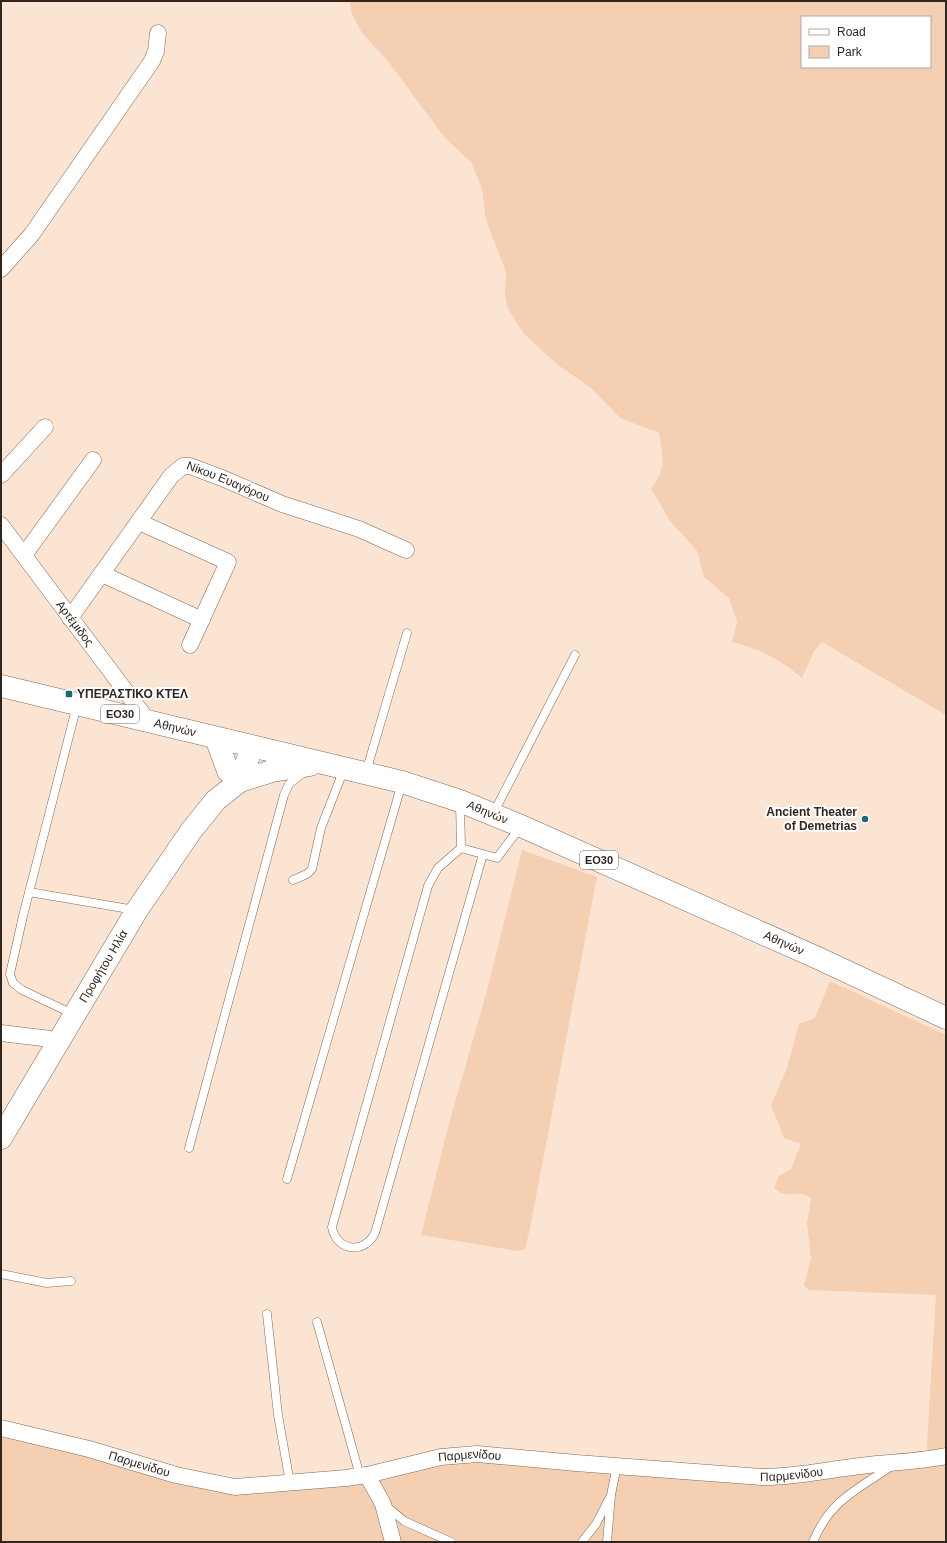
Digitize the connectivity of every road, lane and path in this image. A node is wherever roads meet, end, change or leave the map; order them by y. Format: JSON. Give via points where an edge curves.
{"nodes":[{"id":1,"x":158,"y":33,"type":"dead end"},
{"id":2,"x":1,"y":269,"type":"edge"},
{"id":3,"x":45,"y":428,"type":"dead end"},
{"id":4,"x":93,"y":460,"type":"dead end"},
{"id":5,"x":1,"y":475,"type":"edge"},
{"id":6,"x":139,"y":522,"type":"junction"},
{"id":7,"x":1,"y":525,"type":"edge"},
{"id":8,"x":406,"y":550,"type":"dead end"},
{"id":9,"x":24,"y":555,"type":"junction"},
{"id":10,"x":102,"y":574,"type":"junction"},
{"id":11,"x":70,"y":618,"type":"junction"},
{"id":12,"x":202,"y":620,"type":"junction"},
{"id":13,"x":407,"y":633,"type":"dead end"},
{"id":14,"x":190,"y":646,"type":"dead end"},
{"id":15,"x":575,"y":655,"type":"dead end"},
{"id":16,"x":1,"y":686,"type":"edge"},
{"id":17,"x":77,"y":704,"type":"junction"},
{"id":18,"x":148,"y":720,"type":"junction"},
{"id":19,"x":216,"y":738,"type":"junction"},
{"id":20,"x":245,"y":745,"type":"junction"},
{"id":21,"x":321,"y":764,"type":"junction"},
{"id":22,"x":344,"y":768,"type":"junction"},
{"id":23,"x":365,"y":773,"type":"junction"},
{"id":24,"x":234,"y":776,"type":"junction"},
{"id":25,"x":402,"y":782,"type":"junction"},
{"id":26,"x":460,"y":801,"type":"junction"},
{"id":27,"x":493,"y":814,"type":"junction"},
{"id":28,"x":521,"y":826,"type":"junction"},
{"id":29,"x":461,"y":848,"type":"junction"},
{"id":30,"x":483,"y":854,"type":"junction"},
{"id":31,"x":293,"y":880,"type":"dead end"},
{"id":32,"x":29,"y":892,"type":"junction"},
{"id":33,"x":138,"y":910,"type":"junction"},
{"id":34,"x":74,"y":1015,"type":"junction"},
{"id":35,"x":946,"y":1018,"type":"edge"},
{"id":36,"x":1,"y":1033,"type":"edge"},
{"id":37,"x":59,"y":1040,"type":"junction"},
{"id":38,"x":1,"y":1138,"type":"edge"},
{"id":39,"x":189,"y":1148,"type":"dead end"},
{"id":40,"x":287,"y":1180,"type":"dead end"},
{"id":41,"x":1,"y":1274,"type":"edge"},
{"id":42,"x":71,"y":1280,"type":"dead end"},
{"id":43,"x":267,"y":1314,"type":"dead end"},
{"id":44,"x":317,"y":1322,"type":"dead end"},
{"id":45,"x":1,"y":1428,"type":"edge"},
{"id":46,"x":946,"y":1456,"type":"edge"},
{"id":47,"x":895,"y":1464,"type":"junction"},
{"id":48,"x":617,"y":1465,"type":"junction"},
{"id":49,"x":363,"y":1476,"type":"junction"},
{"id":50,"x":290,"y":1483,"type":"junction"},
{"id":51,"x":611,"y":1494,"type":"junction"},
{"id":52,"x":384,"y":1504,"type":"junction"},
{"id":53,"x":393,"y":1542,"type":"edge"},
{"id":54,"x":451,"y":1542,"type":"edge"},
{"id":55,"x":582,"y":1542,"type":"edge"},
{"id":56,"x":608,"y":1542,"type":"edge"},
{"id":57,"x":813,"y":1542,"type":"edge"}],
"edges":[{"from":1,"to":2,"type":"street","via":[[152,61],[32,234]]},
{"from":3,"to":5,"type":"street"},
{"from":4,"to":9,"type":"street"},
{"from":6,"to":8,"type":"street","name":"Νίκου Ευαγόρου","via":[[175,471],[186,465]]},
{"from":6,"to":10,"type":"street","name":"Νίκου Ευαγόρου"},
{"from":6,"to":12,"type":"street","via":[[228,562]]},
{"from":7,"to":9,"type":"street","name":"Αρτέμιδος"},
{"from":9,"to":11,"type":"street","name":"Αρτέμιδος"},
{"from":10,"to":11,"type":"street","name":"Νίκου Ευαγόρου"},
{"from":10,"to":12,"type":"street"},
{"from":11,"to":18,"type":"street","name":"Αρτέμιδος"},
{"from":12,"to":14,"type":"street"},
{"from":13,"to":23,"type":"lane"},
{"from":15,"to":27,"type":"lane"},
{"from":16,"to":17,"type":"main road","name":"Αθηνών","number":"ΕΟ30"},
{"from":17,"to":18,"type":"main road","name":"Αθηνών","number":"ΕΟ30"},
{"from":17,"to":32,"type":"lane"},
{"from":18,"to":19,"type":"main road","name":"Αθηνών","number":"ΕΟ30"},
{"from":19,"to":20,"type":"main road","name":"Αθηνών","number":"ΕΟ30"},
{"from":19,"to":24,"type":"main road"},
{"from":20,"to":21,"type":"main road","name":"Αθηνών","number":"ΕΟ30"},
{"from":20,"to":24,"type":"main road"},
{"from":21,"to":22,"type":"main road","name":"Αθηνών","number":"ΕΟ30"},
{"from":21,"to":24,"type":"main road"},
{"from":21,"to":39,"type":"lane","via":[[296,777],[288,784],[284,795]]},
{"from":22,"to":23,"type":"main road","name":"Αθηνών","number":"ΕΟ30"},
{"from":22,"to":31,"type":"lane","via":[[321,828],[312,869]]},
{"from":23,"to":25,"type":"main road","name":"Αθηνών","number":"ΕΟ30"},
{"from":24,"to":33,"type":"main road","name":"Προφήτου Ηλία","via":[[191,831]]},
{"from":25,"to":26,"type":"main road","name":"Αθηνών","number":"ΕΟ30"},
{"from":25,"to":40,"type":"lane"},
{"from":26,"to":27,"type":"main road","name":"Αθηνών","number":"ΕΟ30"},
{"from":26,"to":29,"type":"lane"},
{"from":27,"to":28,"type":"main road","name":"Αθηνών","number":"ΕΟ30"},
{"from":28,"to":30,"type":"lane","via":[[497,858]]},
{"from":28,"to":35,"type":"main road","name":"Αθηνών","number":"ΕΟ30"},
{"from":29,"to":30,"type":"lane"},
{"from":29,"to":30,"type":"lane","via":[[438,868],[428,886],[332,1227],[339,1242],[349,1247],[362,1247],[375,1233]]},
{"from":32,"to":33,"type":"lane"},
{"from":32,"to":34,"type":"lane","via":[[10,974],[14,983],[22,990]]},
{"from":33,"to":34,"type":"main road","name":"Προφήτου Ηλία"},
{"from":34,"to":37,"type":"main road","name":"Προφήτου Ηλία"},
{"from":36,"to":37,"type":"street"},
{"from":37,"to":38,"type":"main road","name":"Προφήτου Ηλία"},
{"from":41,"to":42,"type":"lane","via":[[47,1283]]},
{"from":43,"to":50,"type":"lane","via":[[278,1415]]},
{"from":44,"to":49,"type":"lane"},
{"from":45,"to":50,"type":"street","name":"Παρμενίδου","via":[[89,1449],[176,1475],[235,1488]]},
{"from":46,"to":47,"type":"street","name":"Παρμενίδου"},
{"from":47,"to":48,"type":"street","name":"Παρμενίδου","via":[[784,1477]]},
{"from":47,"to":57,"type":"lane","via":[[845,1496],[820,1524]]},
{"from":48,"to":49,"type":"street","name":"Παρμενίδου","via":[[458,1454]]},
{"from":48,"to":51,"type":"lane"},
{"from":49,"to":50,"type":"street","name":"Παρμενίδου"},
{"from":49,"to":52,"type":"street"},
{"from":51,"to":55,"type":"lane","via":[[596,1524]]},
{"from":51,"to":56,"type":"lane"},
{"from":52,"to":53,"type":"street"},
{"from":52,"to":54,"type":"lane","via":[[404,1521]]}]}
